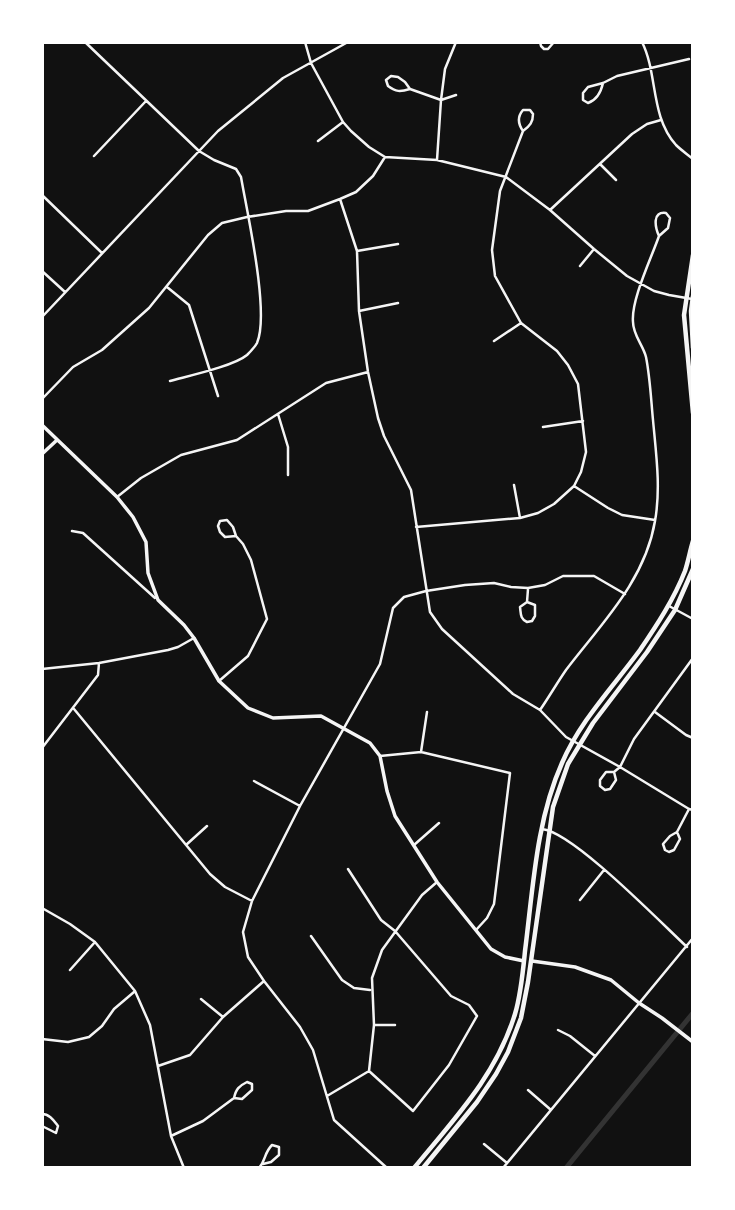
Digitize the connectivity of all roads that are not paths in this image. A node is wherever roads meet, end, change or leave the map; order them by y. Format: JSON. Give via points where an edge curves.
{"nodes":[{"id":1,"x":85,"y":42,"type":"edge"},
{"id":2,"x":304,"y":42,"type":"edge"},
{"id":3,"x":348,"y":42,"type":"edge"},
{"id":4,"x":456,"y":42,"type":"edge"},
{"id":5,"x":540,"y":42,"type":"edge"},
{"id":6,"x":554,"y":42,"type":"edge"},
{"id":7,"x":642,"y":42,"type":"edge"},
{"id":8,"x":689,"y":59,"type":"dead end"},
{"id":9,"x":311,"y":63,"type":"junction"},
{"id":10,"x":650,"y":68,"type":"junction"},
{"id":11,"x":603,"y":83,"type":"junction"},
{"id":12,"x":410,"y":89,"type":"junction"},
{"id":13,"x":456,"y":95,"type":"dead end"},
{"id":14,"x":440,"y":100,"type":"junction"},
{"id":15,"x":146,"y":101,"type":"junction"},
{"id":16,"x":661,"y":120,"type":"junction"},
{"id":17,"x":343,"y":122,"type":"junction"},
{"id":18,"x":523,"y":131,"type":"junction"},
{"id":19,"x":318,"y":141,"type":"dead end"},
{"id":20,"x":199,"y":151,"type":"junction"},
{"id":21,"x":94,"y":156,"type":"dead end"},
{"id":22,"x":385,"y":157,"type":"junction"},
{"id":23,"x":693,"y":158,"type":"edge"},
{"id":24,"x":437,"y":160,"type":"junction"},
{"id":25,"x":600,"y":164,"type":"junction"},
{"id":26,"x":506,"y":177,"type":"junction"},
{"id":27,"x":616,"y":180,"type":"dead end"},
{"id":28,"x":42,"y":195,"type":"edge"},
{"id":29,"x":340,"y":199,"type":"junction"},
{"id":30,"x":550,"y":210,"type":"junction"},
{"id":31,"x":247,"y":217,"type":"junction"},
{"id":32,"x":659,"y":236,"type":"junction"},
{"id":33,"x":398,"y":244,"type":"dead end"},
{"id":34,"x":594,"y":249,"type":"junction"},
{"id":35,"x":357,"y":251,"type":"junction"},
{"id":36,"x":102,"y":253,"type":"junction"},
{"id":37,"x":693,"y":255,"type":"edge"},
{"id":38,"x":580,"y":266,"type":"dead end"},
{"id":39,"x":42,"y":271,"type":"edge"},
{"id":40,"x":641,"y":285,"type":"junction"},
{"id":41,"x":167,"y":287,"type":"junction"},
{"id":42,"x":65,"y":292,"type":"junction"},
{"id":43,"x":685,"y":298,"type":"junction"},
{"id":44,"x":693,"y":298,"type":"edge"},
{"id":45,"x":398,"y":303,"type":"dead end"},
{"id":46,"x":359,"y":311,"type":"junction"},
{"id":47,"x":42,"y":317,"type":"edge"},
{"id":48,"x":521,"y":323,"type":"junction"},
{"id":49,"x":494,"y":341,"type":"dead end"},
{"id":50,"x":693,"y":348,"type":"edge"},
{"id":51,"x":210,"y":370,"type":"junction"},
{"id":52,"x":368,"y":372,"type":"junction"},
{"id":53,"x":170,"y":381,"type":"dead end"},
{"id":54,"x":218,"y":396,"type":"dead end"},
{"id":55,"x":42,"y":398,"type":"edge"},
{"id":56,"x":278,"y":414,"type":"junction"},
{"id":57,"x":693,"y":414,"type":"edge"},
{"id":58,"x":583,"y":421,"type":"junction"},
{"id":59,"x":42,"y":425,"type":"edge"},
{"id":60,"x":543,"y":427,"type":"dead end"},
{"id":61,"x":57,"y":440,"type":"junction"},
{"id":62,"x":42,"y":454,"type":"edge"},
{"id":63,"x":288,"y":475,"type":"dead end"},
{"id":64,"x":514,"y":485,"type":"dead end"},
{"id":65,"x":574,"y":486,"type":"junction"},
{"id":66,"x":117,"y":498,"type":"junction"},
{"id":67,"x":520,"y":518,"type":"junction"},
{"id":68,"x":655,"y":520,"type":"junction"},
{"id":69,"x":416,"y":527,"type":"junction"},
{"id":70,"x":72,"y":531,"type":"dead end"},
{"id":71,"x":236,"y":536,"type":"junction"},
{"id":72,"x":693,"y":541,"type":"edge"},
{"id":73,"x":693,"y":569,"type":"edge"},
{"id":74,"x":528,"y":588,"type":"junction"},
{"id":75,"x":426,"y":591,"type":"junction"},
{"id":76,"x":625,"y":594,"type":"junction"},
{"id":77,"x":158,"y":600,"type":"junction"},
{"id":78,"x":527,"y":602,"type":"junction"},
{"id":79,"x":669,"y":606,"type":"junction"},
{"id":80,"x":675,"y":610,"type":"junction"},
{"id":81,"x":693,"y":619,"type":"edge"},
{"id":82,"x":194,"y":638,"type":"junction"},
{"id":83,"x":693,"y":659,"type":"edge"},
{"id":84,"x":99,"y":663,"type":"junction"},
{"id":85,"x":42,"y":669,"type":"edge"},
{"id":86,"x":219,"y":681,"type":"junction"},
{"id":87,"x":74,"y":709,"type":"junction"},
{"id":88,"x":540,"y":710,"type":"junction"},
{"id":89,"x":427,"y":712,"type":"dead end"},
{"id":90,"x":655,"y":712,"type":"junction"},
{"id":91,"x":345,"y":728,"type":"junction"},
{"id":92,"x":693,"y":738,"type":"edge"},
{"id":93,"x":574,"y":741,"type":"junction"},
{"id":94,"x":580,"y":744,"type":"junction"},
{"id":95,"x":42,"y":748,"type":"edge"},
{"id":96,"x":421,"y":751,"type":"junction"},
{"id":97,"x":380,"y":756,"type":"junction"},
{"id":98,"x":620,"y":766,"type":"junction"},
{"id":99,"x":614,"y":772,"type":"junction"},
{"id":100,"x":254,"y":781,"type":"dead end"},
{"id":101,"x":300,"y":806,"type":"junction"},
{"id":102,"x":691,"y":809,"type":"edge"},
{"id":103,"x":439,"y":823,"type":"dead end"},
{"id":104,"x":207,"y":826,"type":"dead end"},
{"id":105,"x":542,"y":830,"type":"junction"},
{"id":106,"x":549,"y":830,"type":"junction"},
{"id":107,"x":677,"y":832,"type":"junction"},
{"id":108,"x":186,"y":845,"type":"junction"},
{"id":109,"x":414,"y":845,"type":"junction"},
{"id":110,"x":348,"y":869,"type":"dead end"},
{"id":111,"x":604,"y":870,"type":"junction"},
{"id":112,"x":437,"y":882,"type":"junction"},
{"id":113,"x":580,"y":900,"type":"dead end"},
{"id":114,"x":253,"y":901,"type":"junction"},
{"id":115,"x":42,"y":908,"type":"edge"},
{"id":116,"x":476,"y":930,"type":"junction"},
{"id":117,"x":395,"y":931,"type":"junction"},
{"id":118,"x":311,"y":936,"type":"dead end"},
{"id":119,"x":693,"y":938,"type":"edge"},
{"id":120,"x":95,"y":942,"type":"junction"},
{"id":121,"x":687,"y":947,"type":"junction"},
{"id":122,"x":524,"y":961,"type":"junction"},
{"id":123,"x":531,"y":961,"type":"junction"},
{"id":124,"x":70,"y":970,"type":"dead end"},
{"id":125,"x":264,"y":981,"type":"junction"},
{"id":126,"x":372,"y":990,"type":"junction"},
{"id":127,"x":135,"y":991,"type":"junction"},
{"id":128,"x":201,"y":999,"type":"dead end"},
{"id":129,"x":639,"y":1003,"type":"junction"},
{"id":130,"x":223,"y":1017,"type":"junction"},
{"id":131,"x":374,"y":1025,"type":"junction"},
{"id":132,"x":396,"y":1025,"type":"dead end"},
{"id":133,"x":558,"y":1030,"type":"dead end"},
{"id":134,"x":42,"y":1039,"type":"edge"},
{"id":135,"x":693,"y":1042,"type":"edge"},
{"id":136,"x":595,"y":1056,"type":"junction"},
{"id":137,"x":158,"y":1066,"type":"junction"},
{"id":138,"x":369,"y":1071,"type":"junction"},
{"id":139,"x":528,"y":1090,"type":"dead end"},
{"id":140,"x":327,"y":1096,"type":"junction"},
{"id":141,"x":234,"y":1098,"type":"junction"},
{"id":142,"x":551,"y":1110,"type":"junction"},
{"id":143,"x":42,"y":1115,"type":"edge"},
{"id":144,"x":42,"y":1126,"type":"edge"},
{"id":145,"x":171,"y":1136,"type":"junction"},
{"id":146,"x":484,"y":1144,"type":"dead end"},
{"id":147,"x":507,"y":1163,"type":"junction"},
{"id":148,"x":263,"y":1164,"type":"junction"},
{"id":149,"x":184,"y":1168,"type":"edge"},
{"id":150,"x":259,"y":1168,"type":"edge"},
{"id":151,"x":387,"y":1168,"type":"edge"},
{"id":152,"x":414,"y":1168,"type":"edge"},
{"id":153,"x":423,"y":1168,"type":"edge"},
{"id":154,"x":503,"y":1168,"type":"edge"}],
"edges":[{"from":1,"to":15,"type":"street"},
{"from":2,"to":9,"type":"street"},
{"from":3,"to":9,"type":"street"},
{"from":4,"to":14,"type":"street"},
{"from":5,"to":6,"type":"street","via":[[544,49]]},
{"from":7,"to":10,"type":"street"},
{"from":8,"to":10,"type":"street"},
{"from":9,"to":17,"type":"street"},
{"from":9,"to":20,"type":"street","via":[[283,78]]},
{"from":10,"to":11,"type":"street"},
{"from":10,"to":16,"type":"street"},
{"from":11,"to":11,"type":"street","via":[[588,88],[583,100],[594,101]]},
{"from":12,"to":12,"type":"street","via":[[398,77],[386,80],[394,90]]},
{"from":12,"to":14,"type":"street"},
{"from":13,"to":14,"type":"street"},
{"from":14,"to":24,"type":"street"},
{"from":15,"to":20,"type":"street"},
{"from":15,"to":21,"type":"street"},
{"from":16,"to":23,"type":"street","via":[[676,145]]},
{"from":16,"to":25,"type":"street","via":[[632,134]]},
{"from":17,"to":19,"type":"street"},
{"from":17,"to":22,"type":"street"},
{"from":18,"to":18,"type":"street","via":[[533,120],[530,110],[520,113]]},
{"from":18,"to":26,"type":"street"},
{"from":20,"to":31,"type":"street","via":[[236,169]]},
{"from":20,"to":36,"type":"street"},
{"from":22,"to":24,"type":"street"},
{"from":22,"to":29,"type":"street","via":[[356,192]]},
{"from":24,"to":26,"type":"street"},
{"from":25,"to":27,"type":"street"},
{"from":25,"to":30,"type":"street"},
{"from":26,"to":30,"type":"street"},
{"from":26,"to":48,"type":"street","via":[[500,191],[492,260],[495,276]]},
{"from":28,"to":36,"type":"street"},
{"from":29,"to":31,"type":"street","via":[[308,211]]},
{"from":29,"to":35,"type":"street"},
{"from":30,"to":34,"type":"street"},
{"from":31,"to":41,"type":"street","via":[[222,223],[208,235]]},
{"from":31,"to":51,"type":"street","via":[[259,282],[257,345],[244,358]]},
{"from":32,"to":32,"type":"street","via":[[668,228],[670,218],[663,212],[656,218]]},
{"from":32,"to":40,"type":"street"},
{"from":33,"to":35,"type":"street"},
{"from":34,"to":38,"type":"street"},
{"from":34,"to":40,"type":"street"},
{"from":35,"to":46,"type":"street"},
{"from":36,"to":42,"type":"street"},
{"from":37,"to":43,"type":"main road"},
{"from":39,"to":42,"type":"street"},
{"from":40,"to":43,"type":"street"},
{"from":40,"to":68,"type":"street","via":[[632,321],[644,349],[651,395]]},
{"from":41,"to":51,"type":"street","via":[[189,306]]},
{"from":41,"to":55,"type":"street","via":[[102,350],[73,367]]},
{"from":42,"to":47,"type":"street"},
{"from":43,"to":44,"type":"street"},
{"from":43,"to":57,"type":"main road"},
{"from":44,"to":50,"type":"main road"},
{"from":45,"to":46,"type":"street"},
{"from":46,"to":52,"type":"street"},
{"from":48,"to":49,"type":"street"},
{"from":48,"to":58,"type":"street","via":[[568,365],[578,384]]},
{"from":51,"to":53,"type":"street"},
{"from":51,"to":54,"type":"street"},
{"from":52,"to":56,"type":"street","via":[[326,383]]},
{"from":52,"to":69,"type":"street","via":[[384,436],[411,489]]},
{"from":56,"to":63,"type":"street","via":[[288,447]]},
{"from":56,"to":66,"type":"street","via":[[237,440],[181,455]]},
{"from":58,"to":60,"type":"street"},
{"from":58,"to":65,"type":"street","via":[[586,452]]},
{"from":59,"to":61,"type":"street"},
{"from":61,"to":62,"type":"street"},
{"from":61,"to":66,"type":"street"},
{"from":64,"to":67,"type":"street"},
{"from":65,"to":67,"type":"street","via":[[554,504]]},
{"from":65,"to":68,"type":"street","via":[[621,514]]},
{"from":66,"to":77,"type":"street","via":[[146,542],[148,573]]},
{"from":67,"to":69,"type":"street"},
{"from":68,"to":76,"type":"street","via":[[646,552]]},
{"from":69,"to":75,"type":"street"},
{"from":70,"to":77,"type":"street","via":[[83,533]]},
{"from":71,"to":71,"type":"street","via":[[227,520],[220,521],[225,537]]},
{"from":71,"to":86,"type":"street","via":[[251,560],[267,619],[248,656]]},
{"from":72,"to":79,"type":"main road"},
{"from":73,"to":80,"type":"main road"},
{"from":74,"to":75,"type":"street","via":[[494,583]]},
{"from":74,"to":76,"type":"street","via":[[563,576],[594,576]]},
{"from":74,"to":78,"type":"street"},
{"from":75,"to":88,"type":"street","via":[[430,612],[442,629],[513,694]]},
{"from":75,"to":91,"type":"street","via":[[404,597],[393,608],[380,664]]},
{"from":76,"to":88,"type":"street"},
{"from":77,"to":82,"type":"street"},
{"from":78,"to":78,"type":"street","via":[[520,607],[527,622],[535,615],[535,605]]},
{"from":79,"to":80,"type":"street"},
{"from":79,"to":93,"type":"main road"},
{"from":80,"to":81,"type":"street"},
{"from":80,"to":94,"type":"main road"},
{"from":82,"to":84,"type":"street","via":[[168,650]]},
{"from":82,"to":86,"type":"street"},
{"from":83,"to":90,"type":"street"},
{"from":84,"to":85,"type":"street"},
{"from":84,"to":87,"type":"street","via":[[98,675]]},
{"from":86,"to":91,"type":"street","via":[[248,708],[273,718],[321,716]]},
{"from":87,"to":95,"type":"street"},
{"from":87,"to":108,"type":"street"},
{"from":88,"to":93,"type":"street"},
{"from":89,"to":96,"type":"street"},
{"from":90,"to":92,"type":"street"},
{"from":90,"to":98,"type":"street"},
{"from":91,"to":97,"type":"street","via":[[370,743]]},
{"from":91,"to":101,"type":"street"},
{"from":93,"to":94,"type":"street"},
{"from":93,"to":105,"type":"main road","via":[[555,781]]},
{"from":94,"to":98,"type":"street"},
{"from":94,"to":106,"type":"main road","via":[[561,783]]},
{"from":96,"to":97,"type":"street"},
{"from":96,"to":116,"type":"street","via":[[510,773],[494,904]]},
{"from":97,"to":109,"type":"street","via":[[396,816]]},
{"from":98,"to":99,"type":"street"},
{"from":98,"to":102,"type":"street"},
{"from":99,"to":99,"type":"street","via":[[606,772],[600,786],[610,789],[616,780]]},
{"from":100,"to":101,"type":"street"},
{"from":101,"to":114,"type":"street"},
{"from":102,"to":107,"type":"street"},
{"from":103,"to":109,"type":"street"},
{"from":104,"to":108,"type":"street"},
{"from":105,"to":106,"type":"street"},
{"from":105,"to":122,"type":"main road"},
{"from":106,"to":111,"type":"street"},
{"from":106,"to":123,"type":"main road"},
{"from":107,"to":107,"type":"street","via":[[663,844],[665,850],[674,850],[680,839]]},
{"from":108,"to":114,"type":"street","via":[[225,887]]},
{"from":109,"to":112,"type":"street"},
{"from":110,"to":117,"type":"street","via":[[381,920]]},
{"from":111,"to":113,"type":"street"},
{"from":111,"to":121,"type":"street"},
{"from":112,"to":116,"type":"street"},
{"from":112,"to":117,"type":"street"},
{"from":114,"to":125,"type":"street","via":[[243,932],[248,957]]},
{"from":115,"to":120,"type":"street"},
{"from":116,"to":122,"type":"street","via":[[491,949]]},
{"from":117,"to":126,"type":"street","via":[[382,950]]},
{"from":117,"to":138,"type":"street","via":[[451,996],[469,1005],[477,1016],[449,1065],[413,1111]]},
{"from":118,"to":126,"type":"street","via":[[342,980],[354,988]]},
{"from":119,"to":121,"type":"street"},
{"from":120,"to":124,"type":"street"},
{"from":120,"to":127,"type":"street"},
{"from":121,"to":129,"type":"street"},
{"from":122,"to":123,"type":"street"},
{"from":122,"to":152,"type":"main road","via":[[516,1012],[495,1062]]},
{"from":123,"to":129,"type":"street","via":[[575,967],[611,980]]},
{"from":123,"to":153,"type":"main road","via":[[521,1018],[508,1052],[477,1102]]},
{"from":125,"to":130,"type":"street"},
{"from":125,"to":140,"type":"street","via":[[313,1050]]},
{"from":126,"to":131,"type":"street"},
{"from":127,"to":134,"type":"street","via":[[89,1037],[68,1042]]},
{"from":127,"to":137,"type":"street","via":[[150,1025]]},
{"from":128,"to":130,"type":"street"},
{"from":129,"to":135,"type":"street"},
{"from":129,"to":136,"type":"street"},
{"from":130,"to":137,"type":"street","via":[[190,1055]]},
{"from":131,"to":132,"type":"street"},
{"from":131,"to":138,"type":"street"},
{"from":133,"to":136,"type":"street"},
{"from":136,"to":142,"type":"street"},
{"from":137,"to":145,"type":"street"},
{"from":138,"to":140,"type":"street"},
{"from":139,"to":142,"type":"street"},
{"from":140,"to":151,"type":"street","via":[[334,1120]]},
{"from":141,"to":141,"type":"street","via":[[242,1099],[252,1084],[241,1085]]},
{"from":141,"to":145,"type":"street","via":[[203,1121]]},
{"from":142,"to":147,"type":"street"},
{"from":143,"to":144,"type":"street","via":[[58,1126],[55,1133]]},
{"from":145,"to":149,"type":"street"},
{"from":146,"to":147,"type":"street"},
{"from":147,"to":154,"type":"street"},
{"from":148,"to":148,"type":"street","via":[[279,1155],[279,1147],[272,1145],[266,1151]]},
{"from":148,"to":150,"type":"street"}]}
